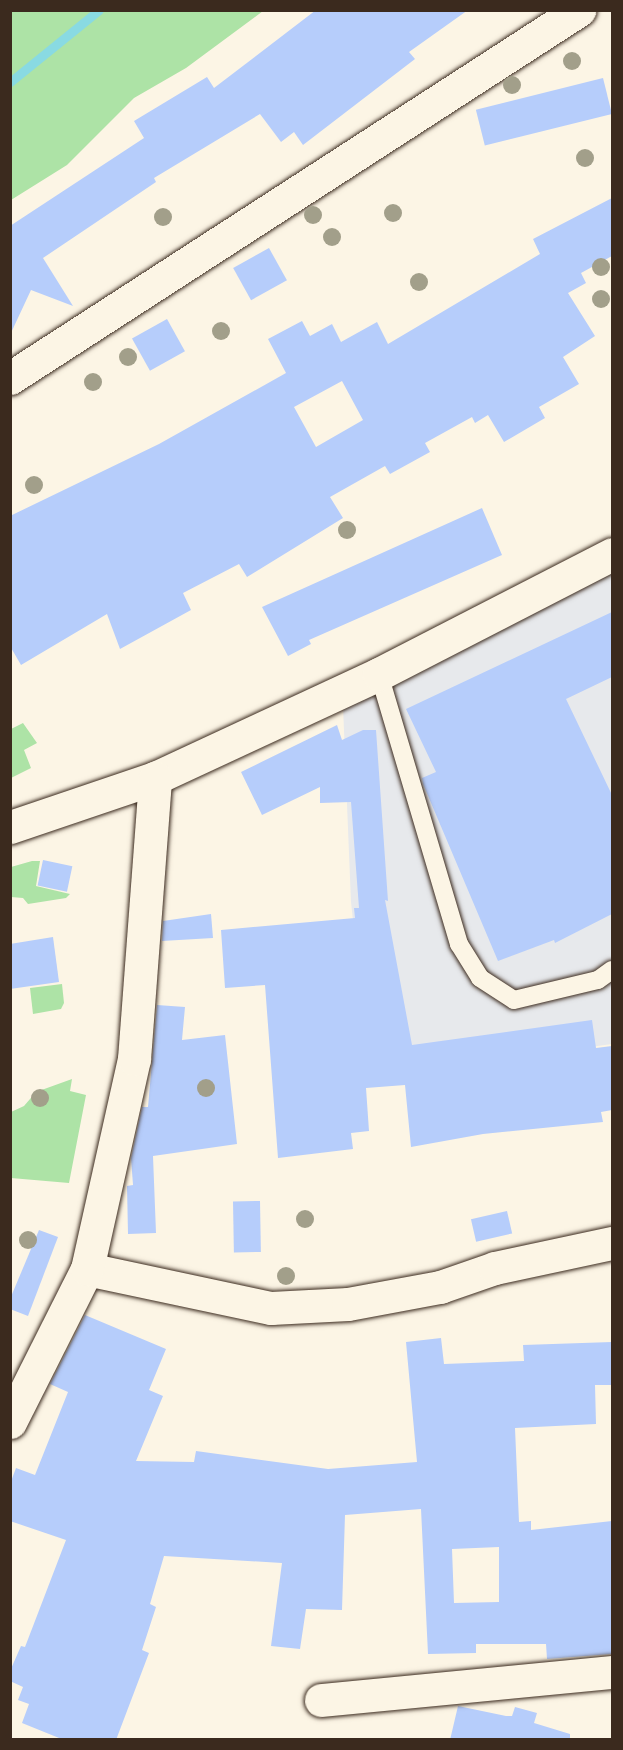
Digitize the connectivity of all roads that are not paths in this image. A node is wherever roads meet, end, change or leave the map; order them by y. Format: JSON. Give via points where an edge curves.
{"nodes":[{"id":1,"x":579,"y":10,"type":"edge"},
{"id":2,"x":10,"y":378,"type":"edge"},
{"id":3,"x":612,"y":554,"type":"edge"},
{"id":4,"x":379,"y":674,"type":"junction"},
{"id":5,"x":155,"y":778,"type":"junction"},
{"id":6,"x":10,"y":827,"type":"edge"},
{"id":7,"x":612,"y":970,"type":"edge"},
{"id":8,"x":612,"y":1243,"type":"edge"},
{"id":9,"x":87,"y":1269,"type":"junction"},
{"id":10,"x":10,"y":1422,"type":"edge"},
{"id":11,"x":612,"y":1672,"type":"edge"},
{"id":12,"x":321,"y":1700,"type":"dead end"}],
"edges":[{"from":1,"to":2,"type":"street"},
{"from":3,"to":4,"type":"street"},
{"from":4,"to":5,"type":"street"},
{"from":4,"to":7,"type":"lane","via":[[459,944],[480,978],[514,1000],[598,980]]},
{"from":5,"to":6,"type":"street"},
{"from":5,"to":9,"type":"street","via":[[134,1059]]},
{"from":8,"to":9,"type":"street","via":[[495,1268],[428,1289],[348,1304],[271,1308]]},
{"from":9,"to":10,"type":"street"},
{"from":11,"to":12,"type":"street"}]}
